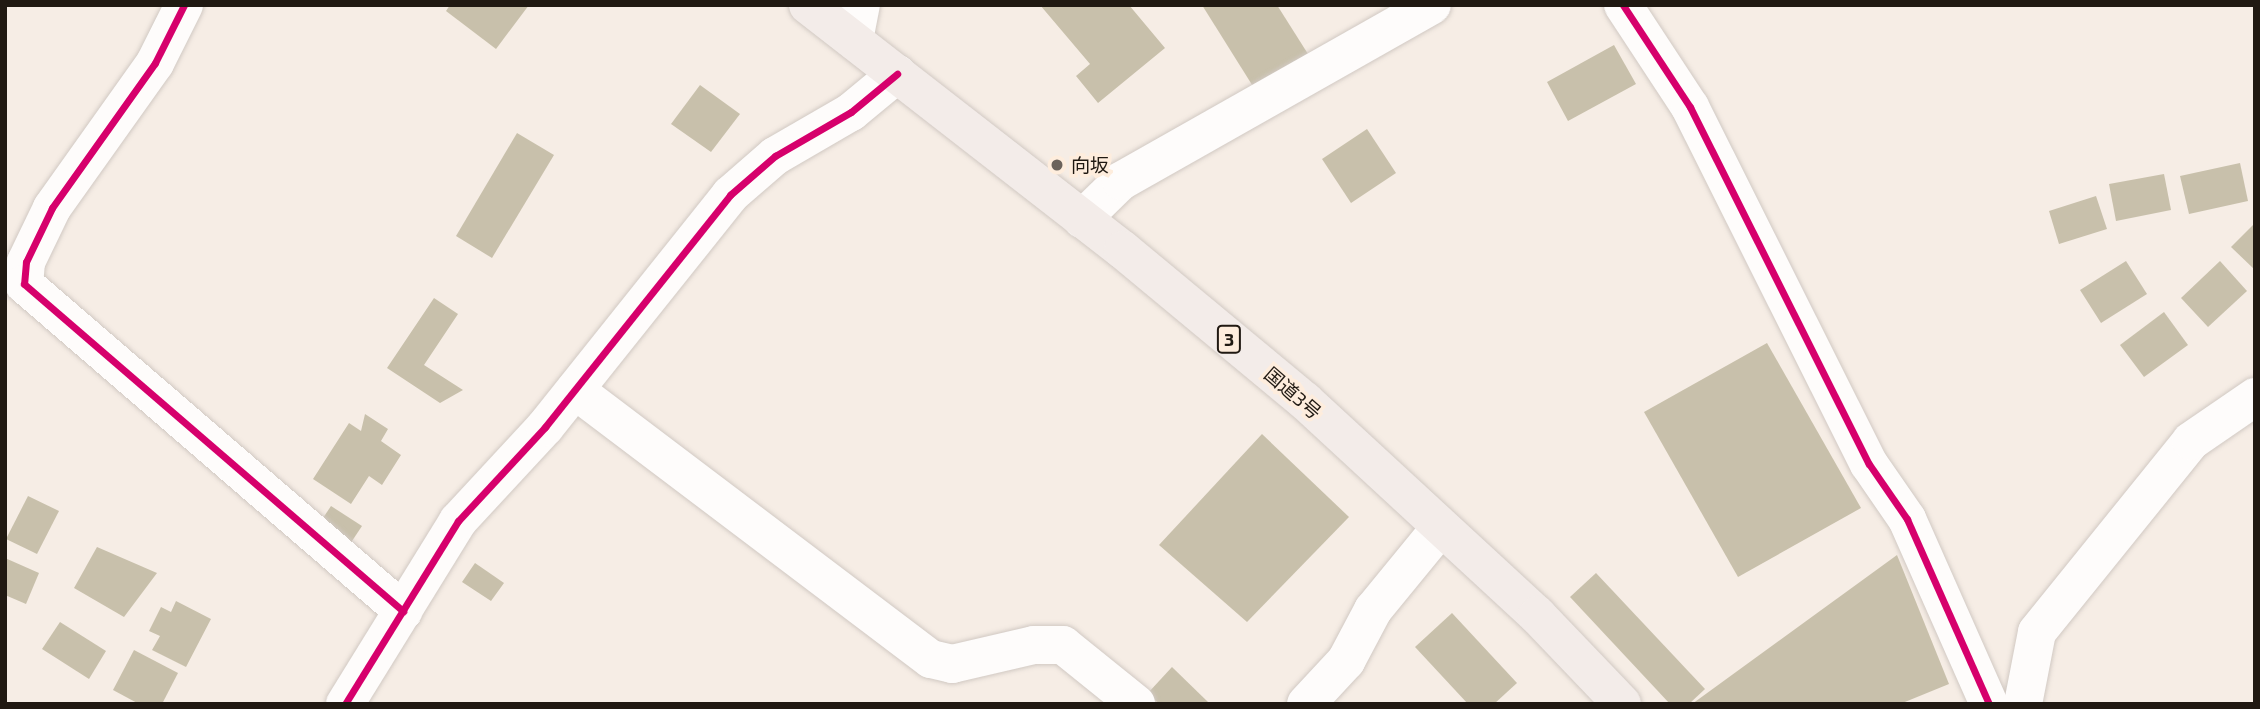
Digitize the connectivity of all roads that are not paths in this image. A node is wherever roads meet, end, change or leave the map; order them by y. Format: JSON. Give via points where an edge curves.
{"nodes":[{"id":1,"x":184,"y":5,"type":"edge"},
{"id":2,"x":808,"y":5,"type":"edge"},
{"id":3,"x":1432,"y":5,"type":"edge"},
{"id":4,"x":1623,"y":5,"type":"edge"},
{"id":5,"x":857,"y":23,"type":"edge"},
{"id":6,"x":897,"y":74,"type":"junction"},
{"id":7,"x":1082,"y":219,"type":"junction"},
{"id":8,"x":575,"y":390,"type":"junction"},
{"id":9,"x":2255,"y":397,"type":"edge"},
{"id":10,"x":1441,"y":527,"type":"junction"},
{"id":11,"x":403,"y":611,"type":"junction"},
{"id":12,"x":345,"y":704,"type":"edge"},
{"id":13,"x":1136,"y":704,"type":"edge"},
{"id":14,"x":1306,"y":704,"type":"edge"},
{"id":15,"x":1622,"y":704,"type":"edge"},
{"id":16,"x":1989,"y":704,"type":"edge"},
{"id":17,"x":2023,"y":704,"type":"edge"}],
"edges":[{"from":1,"to":11,"type":"street","via":[[155,63],[52,208],[26,262],[24,284]]},
{"from":2,"to":5,"type":"highway","name":"国道3号","number":"3"},
{"from":3,"to":7,"type":"street","via":[[1121,181]]},
{"from":4,"to":16,"type":"street","via":[[1690,107],[1870,464],[1907,519]]},
{"from":5,"to":6,"type":"highway","name":"国道3号","number":"3"},
{"from":6,"to":7,"type":"highway","name":"国道3号","number":"3"},
{"from":6,"to":8,"type":"street","via":[[851,112],[775,156],[730,195]]},
{"from":7,"to":10,"type":"highway","name":"国道3号","number":"3","via":[[1305,401]]},
{"from":8,"to":11,"type":"street","via":[[458,521]]},
{"from":8,"to":13,"type":"street","via":[[931,659],[952,664],[1034,646],[1063,646]]},
{"from":9,"to":17,"type":"street","via":[[2191,441],[2037,632]]},
{"from":10,"to":14,"type":"street","via":[[1373,610],[1346,661]]},
{"from":10,"to":15,"type":"highway","name":"国道3号","number":"3","via":[[1537,615]]},
{"from":11,"to":12,"type":"street"}]}
